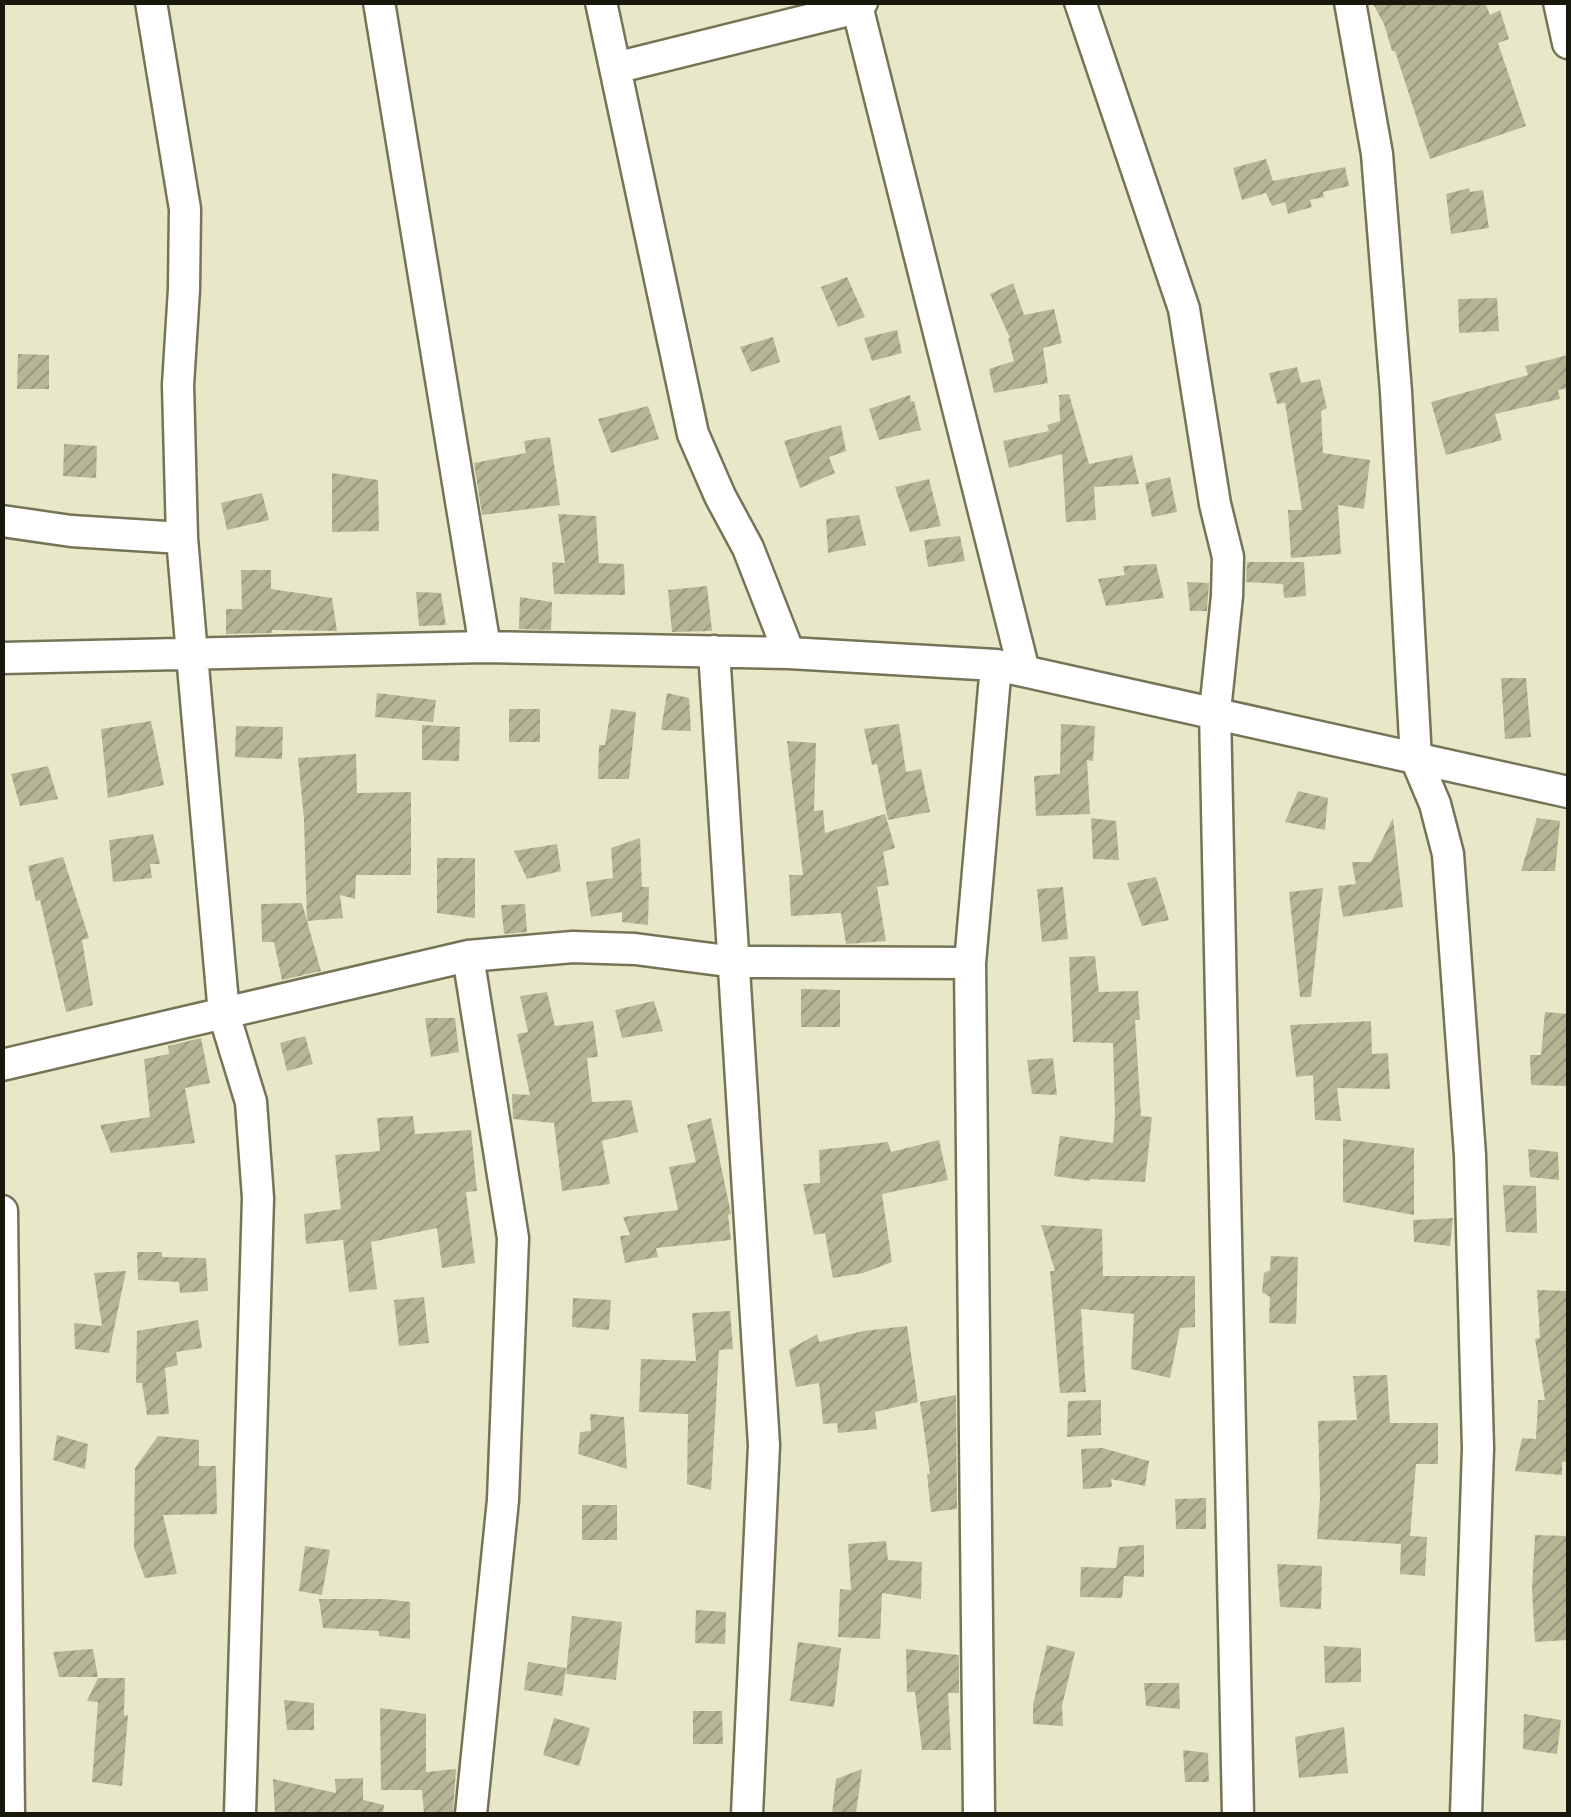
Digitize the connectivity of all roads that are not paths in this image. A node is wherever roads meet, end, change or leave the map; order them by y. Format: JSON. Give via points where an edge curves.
{"nodes":[{"id":1,"x":151,"y":2,"type":"edge"},
{"id":2,"x":378,"y":2,"type":"edge"},
{"id":3,"x":602,"y":2,"type":"edge"},
{"id":4,"x":1080,"y":2,"type":"edge"},
{"id":5,"x":1350,"y":2,"type":"edge"},
{"id":6,"x":1559,"y":2,"type":"edge"},
{"id":7,"x":858,"y":4,"type":"edge"},
{"id":8,"x":1568,"y":43,"type":"edge"},
{"id":9,"x":616,"y":68,"type":"junction"},
{"id":10,"x":2,"y":521,"type":"edge"},
{"id":11,"x":182,"y":538,"type":"junction"},
{"id":12,"x":486,"y":647,"type":"junction"},
{"id":13,"x":714,"y":651,"type":"junction"},
{"id":14,"x":789,"y":653,"type":"junction"},
{"id":15,"x":192,"y":655,"type":"junction"},
{"id":16,"x":2,"y":658,"type":"edge"},
{"id":17,"x":1010,"y":668,"type":"junction"},
{"id":18,"x":1215,"y":711,"type":"junction"},
{"id":19,"x":1416,"y":759,"type":"junction"},
{"id":20,"x":1568,"y":792,"type":"edge"},
{"id":21,"x":468,"y":956,"type":"junction"},
{"id":22,"x":735,"y":962,"type":"junction"},
{"id":23,"x":970,"y":964,"type":"junction"},
{"id":24,"x":224,"y":1014,"type":"junction"},
{"id":25,"x":2,"y":1065,"type":"edge"},
{"id":26,"x":2,"y":1211,"type":"edge"},
{"id":27,"x":9,"y":1814,"type":"edge"},
{"id":28,"x":240,"y":1814,"type":"edge"},
{"id":29,"x":471,"y":1814,"type":"edge"},
{"id":30,"x":747,"y":1814,"type":"edge"},
{"id":31,"x":979,"y":1814,"type":"edge"},
{"id":32,"x":1238,"y":1814,"type":"edge"},
{"id":33,"x":1466,"y":1814,"type":"edge"}],
"edges":[{"from":1,"to":11,"type":"street","via":[[185,210],[178,386]]},
{"from":2,"to":12,"type":"street"},
{"from":3,"to":9,"type":"street"},
{"from":4,"to":18,"type":"street","via":[[1184,309],[1228,557]]},
{"from":5,"to":19,"type":"street","via":[[1377,154]]},
{"from":6,"to":8,"type":"street"},
{"from":7,"to":9,"type":"street"},
{"from":7,"to":17,"type":"street"},
{"from":9,"to":14,"type":"street","via":[[693,434]]},
{"from":10,"to":11,"type":"street"},
{"from":11,"to":15,"type":"street"},
{"from":12,"to":13,"type":"street"},
{"from":12,"to":15,"type":"street"},
{"from":13,"to":14,"type":"street"},
{"from":13,"to":22,"type":"street"},
{"from":14,"to":17,"type":"street"},
{"from":15,"to":16,"type":"street"},
{"from":15,"to":24,"type":"street"},
{"from":17,"to":18,"type":"street"},
{"from":17,"to":23,"type":"street"},
{"from":18,"to":19,"type":"street"},
{"from":18,"to":32,"type":"street"},
{"from":19,"to":20,"type":"street"},
{"from":19,"to":33,"type":"street","via":[[1448,854],[1470,1155],[1478,1448]]},
{"from":21,"to":22,"type":"street","via":[[573,947]]},
{"from":21,"to":24,"type":"street"},
{"from":21,"to":29,"type":"street","via":[[513,1238],[503,1500]]},
{"from":22,"to":23,"type":"street"},
{"from":22,"to":30,"type":"street","via":[[764,1445]]},
{"from":23,"to":31,"type":"street"},
{"from":24,"to":25,"type":"street"},
{"from":24,"to":28,"type":"street","via":[[251,1102],[258,1198]]},
{"from":26,"to":27,"type":"street"}]}
